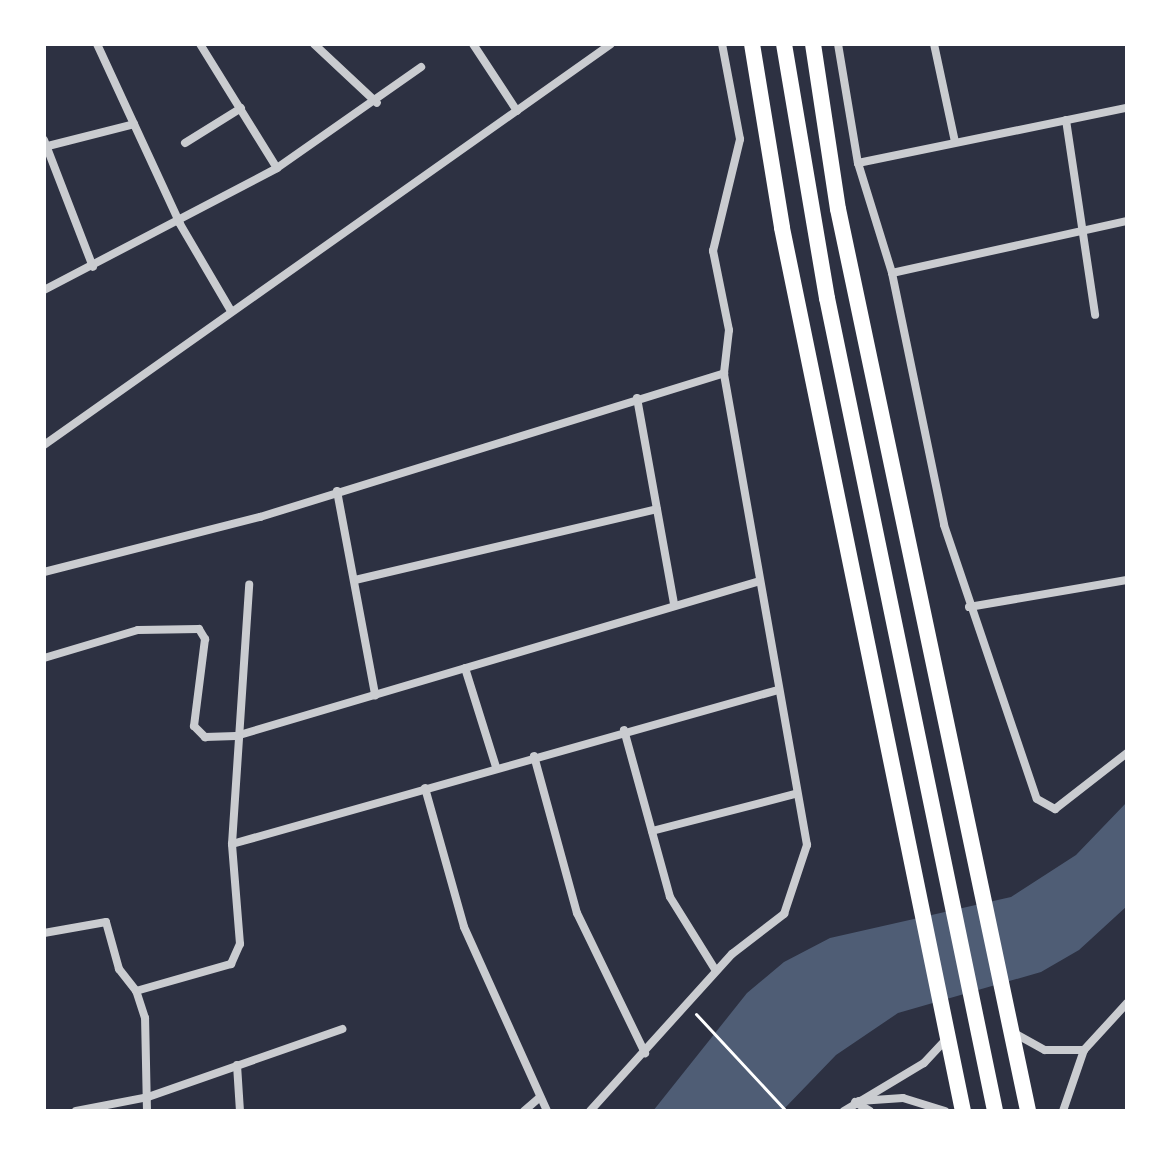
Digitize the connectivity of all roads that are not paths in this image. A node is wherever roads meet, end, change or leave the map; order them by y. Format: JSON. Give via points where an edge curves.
{"nodes":[{"id":1,"x":97,"y":44,"type":"edge"},
{"id":2,"x":200,"y":44,"type":"edge"},
{"id":3,"x":314,"y":44,"type":"edge"},
{"id":4,"x":473,"y":44,"type":"edge"},
{"id":5,"x":611,"y":44,"type":"edge"},
{"id":6,"x":722,"y":44,"type":"edge"},
{"id":7,"x":752,"y":44,"type":"edge"},
{"id":8,"x":784,"y":44,"type":"edge"},
{"id":9,"x":813,"y":44,"type":"edge"},
{"id":10,"x":838,"y":44,"type":"edge"},
{"id":11,"x":934,"y":44,"type":"edge"},
{"id":12,"x":421,"y":67,"type":"dead end"},
{"id":13,"x":377,"y":103,"type":"junction"},
{"id":14,"x":241,"y":108,"type":"junction"},
{"id":15,"x":1127,"y":108,"type":"edge"},
{"id":16,"x":517,"y":111,"type":"junction"},
{"id":17,"x":1066,"y":120,"type":"junction"},
{"id":18,"x":134,"y":124,"type":"junction"},
{"id":19,"x":955,"y":142,"type":"junction"},
{"id":20,"x":185,"y":143,"type":"dead end"},
{"id":21,"x":45,"y":144,"type":"edge"},
{"id":22,"x":858,"y":163,"type":"junction"},
{"id":23,"x":277,"y":168,"type":"junction"},
{"id":24,"x":1127,"y":221,"type":"edge"},
{"id":25,"x":180,"y":224,"type":"junction"},
{"id":26,"x":1083,"y":231,"type":"junction"},
{"id":27,"x":93,"y":267,"type":"junction"},
{"id":28,"x":892,"y":273,"type":"junction"},
{"id":29,"x":44,"y":290,"type":"edge"},
{"id":30,"x":231,"y":311,"type":"junction"},
{"id":31,"x":1095,"y":315,"type":"dead end"},
{"id":32,"x":724,"y":373,"type":"junction"},
{"id":33,"x":637,"y":398,"type":"junction"},
{"id":34,"x":44,"y":445,"type":"edge"},
{"id":35,"x":337,"y":491,"type":"junction"},
{"id":36,"x":657,"y":509,"type":"junction"},
{"id":37,"x":44,"y":572,"type":"edge"},
{"id":38,"x":355,"y":580,"type":"junction"},
{"id":39,"x":1127,"y":580,"type":"edge"},
{"id":40,"x":760,"y":581,"type":"junction"},
{"id":41,"x":249,"y":585,"type":"dead end"},
{"id":42,"x":674,"y":604,"type":"junction"},
{"id":43,"x":969,"y":607,"type":"junction"},
{"id":44,"x":44,"y":658,"type":"edge"},
{"id":45,"x":465,"y":668,"type":"junction"},
{"id":46,"x":778,"y":690,"type":"junction"},
{"id":47,"x":375,"y":695,"type":"junction"},
{"id":48,"x":624,"y":730,"type":"junction"},
{"id":49,"x":236,"y":736,"type":"junction"},
{"id":50,"x":1127,"y":753,"type":"edge"},
{"id":51,"x":534,"y":756,"type":"junction"},
{"id":52,"x":496,"y":767,"type":"junction"},
{"id":53,"x":425,"y":788,"type":"junction"},
{"id":54,"x":795,"y":794,"type":"junction"},
{"id":55,"x":652,"y":831,"type":"junction"},
{"id":56,"x":232,"y":844,"type":"junction"},
{"id":57,"x":44,"y":933,"type":"edge"},
{"id":58,"x":716,"y":971,"type":"junction"},
{"id":59,"x":136,"y":991,"type":"junction"},
{"id":60,"x":1127,"y":1003,"type":"edge"},
{"id":61,"x":342,"y":1029,"type":"dead end"},
{"id":62,"x":1011,"y":1031,"type":"junction"},
{"id":63,"x":948,"y":1037,"type":"junction"},
{"id":64,"x":1084,"y":1050,"type":"junction"},
{"id":65,"x":645,"y":1053,"type":"junction"},
{"id":66,"x":237,"y":1065,"type":"junction"},
{"id":67,"x":148,"y":1097,"type":"junction"},
{"id":68,"x":540,"y":1097,"type":"junction"},
{"id":69,"x":855,"y":1102,"type":"junction"},
{"id":70,"x":76,"y":1111,"type":"edge"},
{"id":71,"x":147,"y":1111,"type":"edge"},
{"id":72,"x":240,"y":1111,"type":"edge"},
{"id":73,"x":524,"y":1111,"type":"edge"},
{"id":74,"x":547,"y":1111,"type":"edge"},
{"id":75,"x":590,"y":1111,"type":"edge"},
{"id":76,"x":844,"y":1111,"type":"edge"},
{"id":77,"x":870,"y":1111,"type":"edge"},
{"id":78,"x":945,"y":1111,"type":"edge"},
{"id":79,"x":963,"y":1111,"type":"edge"},
{"id":80,"x":995,"y":1111,"type":"edge"},
{"id":81,"x":1028,"y":1111,"type":"edge"},
{"id":82,"x":1063,"y":1111,"type":"edge"}],
"edges":[{"from":1,"to":18,"type":"street"},
{"from":2,"to":14,"type":"street"},
{"from":3,"to":13,"type":"street"},
{"from":4,"to":16,"type":"street"},
{"from":5,"to":16,"type":"street"},
{"from":6,"to":32,"type":"street","via":[[740,139],[713,251],[729,330]]},
{"from":7,"to":63,"type":"highway"},
{"from":8,"to":80,"type":"highway","via":[[807,187]]},
{"from":9,"to":62,"type":"highway","via":[[834,194]]},
{"from":10,"to":22,"type":"street"},
{"from":11,"to":19,"type":"street"},
{"from":12,"to":13,"type":"street"},
{"from":13,"to":23,"type":"street"},
{"from":14,"to":20,"type":"street"},
{"from":14,"to":23,"type":"street"},
{"from":15,"to":17,"type":"street"},
{"from":16,"to":30,"type":"street"},
{"from":17,"to":19,"type":"street"},
{"from":17,"to":26,"type":"street"},
{"from":18,"to":21,"type":"street"},
{"from":18,"to":25,"type":"street"},
{"from":19,"to":22,"type":"street"},
{"from":21,"to":27,"type":"street"},
{"from":22,"to":28,"type":"street"},
{"from":23,"to":25,"type":"street"},
{"from":24,"to":26,"type":"street"},
{"from":25,"to":27,"type":"street"},
{"from":25,"to":30,"type":"street"},
{"from":26,"to":28,"type":"street"},
{"from":26,"to":31,"type":"street"},
{"from":27,"to":29,"type":"street"},
{"from":28,"to":43,"type":"street","via":[[922,442]]},
{"from":30,"to":34,"type":"street"},
{"from":32,"to":33,"type":"street"},
{"from":32,"to":40,"type":"street"},
{"from":33,"to":35,"type":"street"},
{"from":33,"to":36,"type":"street"},
{"from":35,"to":37,"type":"street"},
{"from":35,"to":38,"type":"street"},
{"from":36,"to":38,"type":"street"},
{"from":36,"to":42,"type":"street"},
{"from":38,"to":47,"type":"street"},
{"from":39,"to":43,"type":"street"},
{"from":40,"to":42,"type":"street"},
{"from":40,"to":46,"type":"street"},
{"from":41,"to":49,"type":"street"},
{"from":42,"to":45,"type":"street"},
{"from":43,"to":50,"type":"street","via":[[1037,799],[1049,809]]},
{"from":44,"to":49,"type":"street","via":[[138,630],[199,629],[205,639],[194,726],[205,737]]},
{"from":45,"to":47,"type":"street"},
{"from":45,"to":52,"type":"street"},
{"from":46,"to":48,"type":"street"},
{"from":46,"to":54,"type":"street"},
{"from":47,"to":49,"type":"street"},
{"from":48,"to":51,"type":"street"},
{"from":48,"to":55,"type":"street"},
{"from":49,"to":56,"type":"street"},
{"from":51,"to":52,"type":"street"},
{"from":51,"to":65,"type":"street","via":[[577,913]]},
{"from":52,"to":53,"type":"street"},
{"from":53,"to":56,"type":"street"},
{"from":53,"to":68,"type":"street","via":[[464,927]]},
{"from":54,"to":55,"type":"street"},
{"from":54,"to":58,"type":"street","via":[[807,845],[784,914]]},
{"from":55,"to":58,"type":"street","via":[[683,926]]},
{"from":56,"to":59,"type":"street","via":[[235,958]]},
{"from":57,"to":59,"type":"street","via":[[109,924],[119,969]]},
{"from":58,"to":65,"type":"street"},
{"from":59,"to":67,"type":"street"},
{"from":60,"to":64,"type":"street"},
{"from":61,"to":66,"type":"street"},
{"from":62,"to":64,"type":"street","via":[[1045,1050]]},
{"from":62,"to":81,"type":"highway"},
{"from":63,"to":69,"type":"street","via":[[924,1063]]},
{"from":63,"to":79,"type":"highway"},
{"from":64,"to":82,"type":"street"},
{"from":65,"to":75,"type":"street"},
{"from":66,"to":67,"type":"street"},
{"from":66,"to":72,"type":"street"},
{"from":67,"to":70,"type":"street"},
{"from":67,"to":71,"type":"street"},
{"from":68,"to":73,"type":"street"},
{"from":68,"to":74,"type":"street"},
{"from":69,"to":76,"type":"street"},
{"from":69,"to":77,"type":"street"},
{"from":69,"to":78,"type":"street","via":[[903,1098]]}]}
